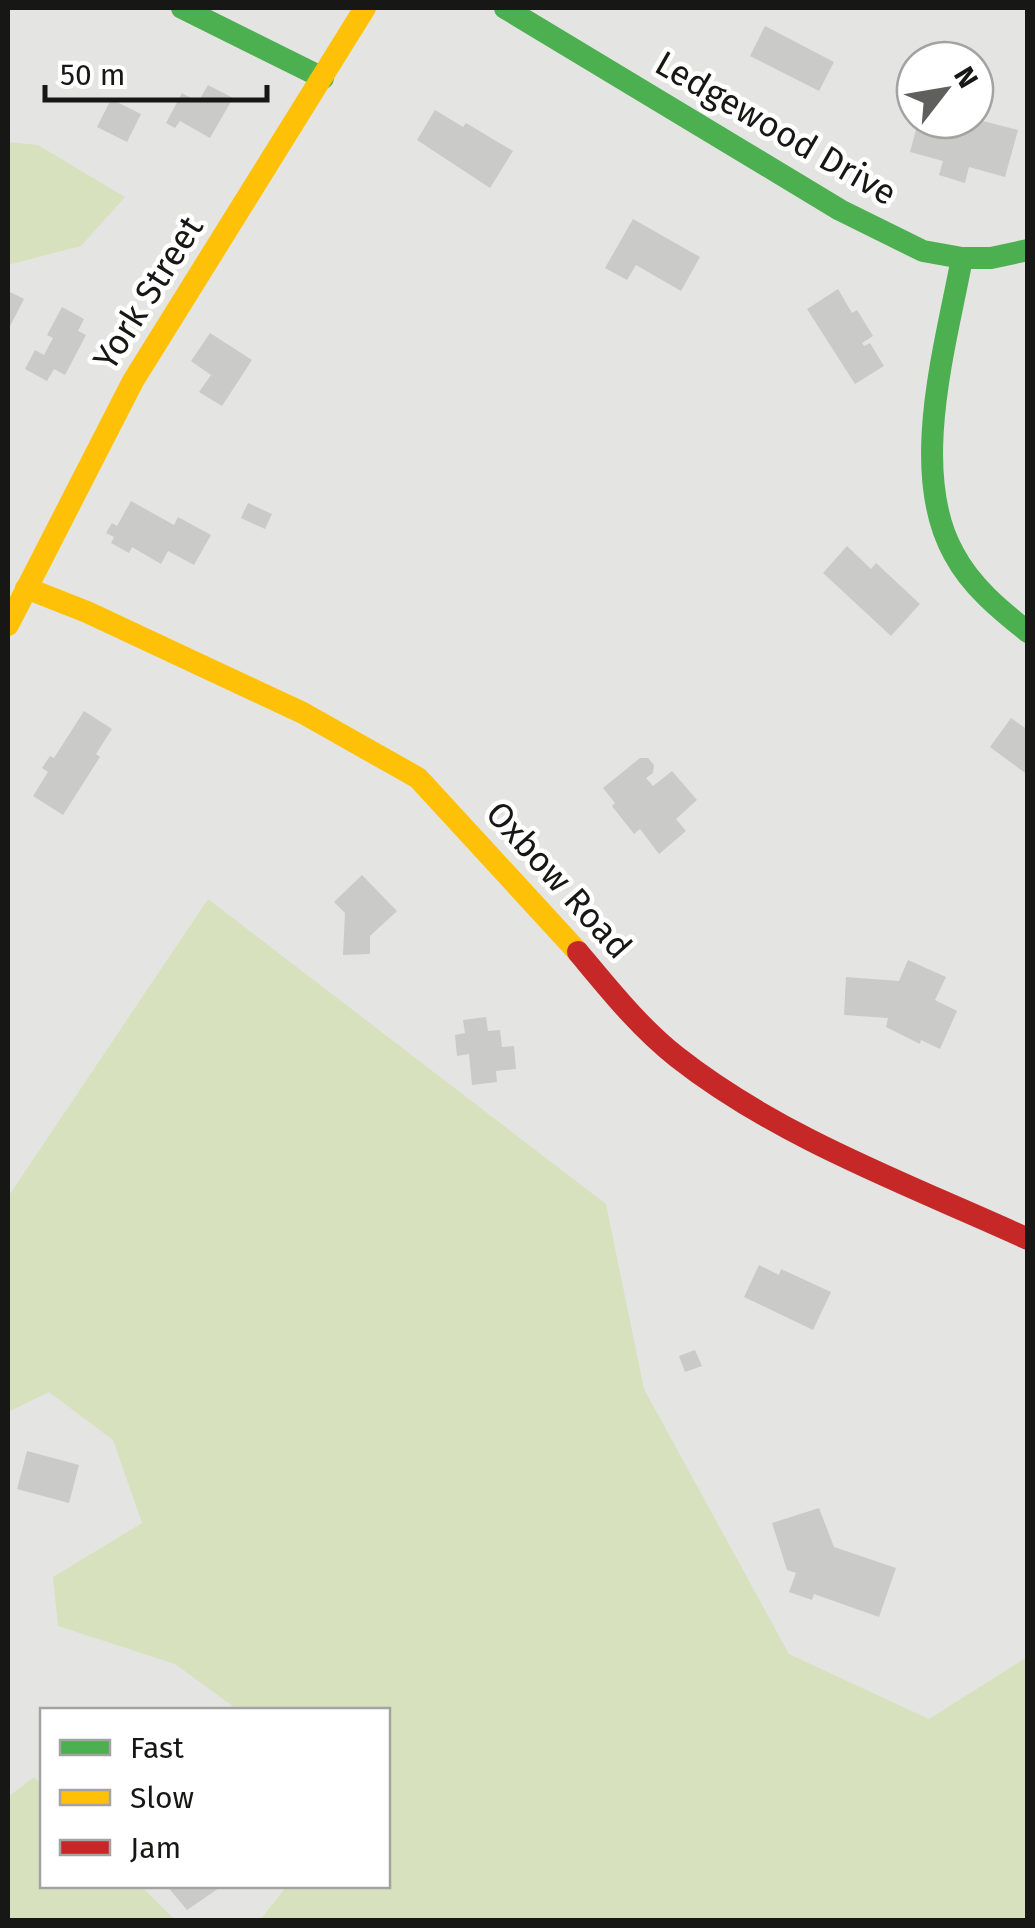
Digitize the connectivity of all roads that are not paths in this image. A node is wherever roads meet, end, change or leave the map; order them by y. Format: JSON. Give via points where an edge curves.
{"nodes":[{"id":1,"x":182,"y":8,"type":"edge"},
{"id":2,"x":365,"y":8,"type":"edge"},
{"id":3,"x":505,"y":8,"type":"edge"},
{"id":4,"x":323,"y":78,"type":"junction"},
{"id":5,"x":1028,"y":250,"type":"edge"},
{"id":6,"x":962,"y":258,"type":"junction"},
{"id":7,"x":26,"y":588,"type":"junction"},
{"id":8,"x":8,"y":625,"type":"edge"},
{"id":9,"x":1028,"y":632,"type":"edge"},
{"id":10,"x":1028,"y":1239,"type":"edge"}],
"edges":[{"from":1,"to":4,"type":"street"},
{"from":2,"to":4,"type":"street","name":"York Street"},
{"from":3,"to":6,"type":"street","name":"Ledgewood Drive","via":[[840,210],[923,251]]},
{"from":4,"to":7,"type":"street","name":"York Street","via":[[133,380]]},
{"from":5,"to":6,"type":"street","name":"Ledgewood Drive"},
{"from":6,"to":9,"type":"street","via":[[932,439],[937,496],[947,542],[988,600]]},
{"from":7,"to":8,"type":"street","name":"York Street"},
{"from":7,"to":10,"type":"street","name":"Oxbow Road","via":[[303,713],[418,778],[676,1056],[750,1106],[840,1153]]}]}
